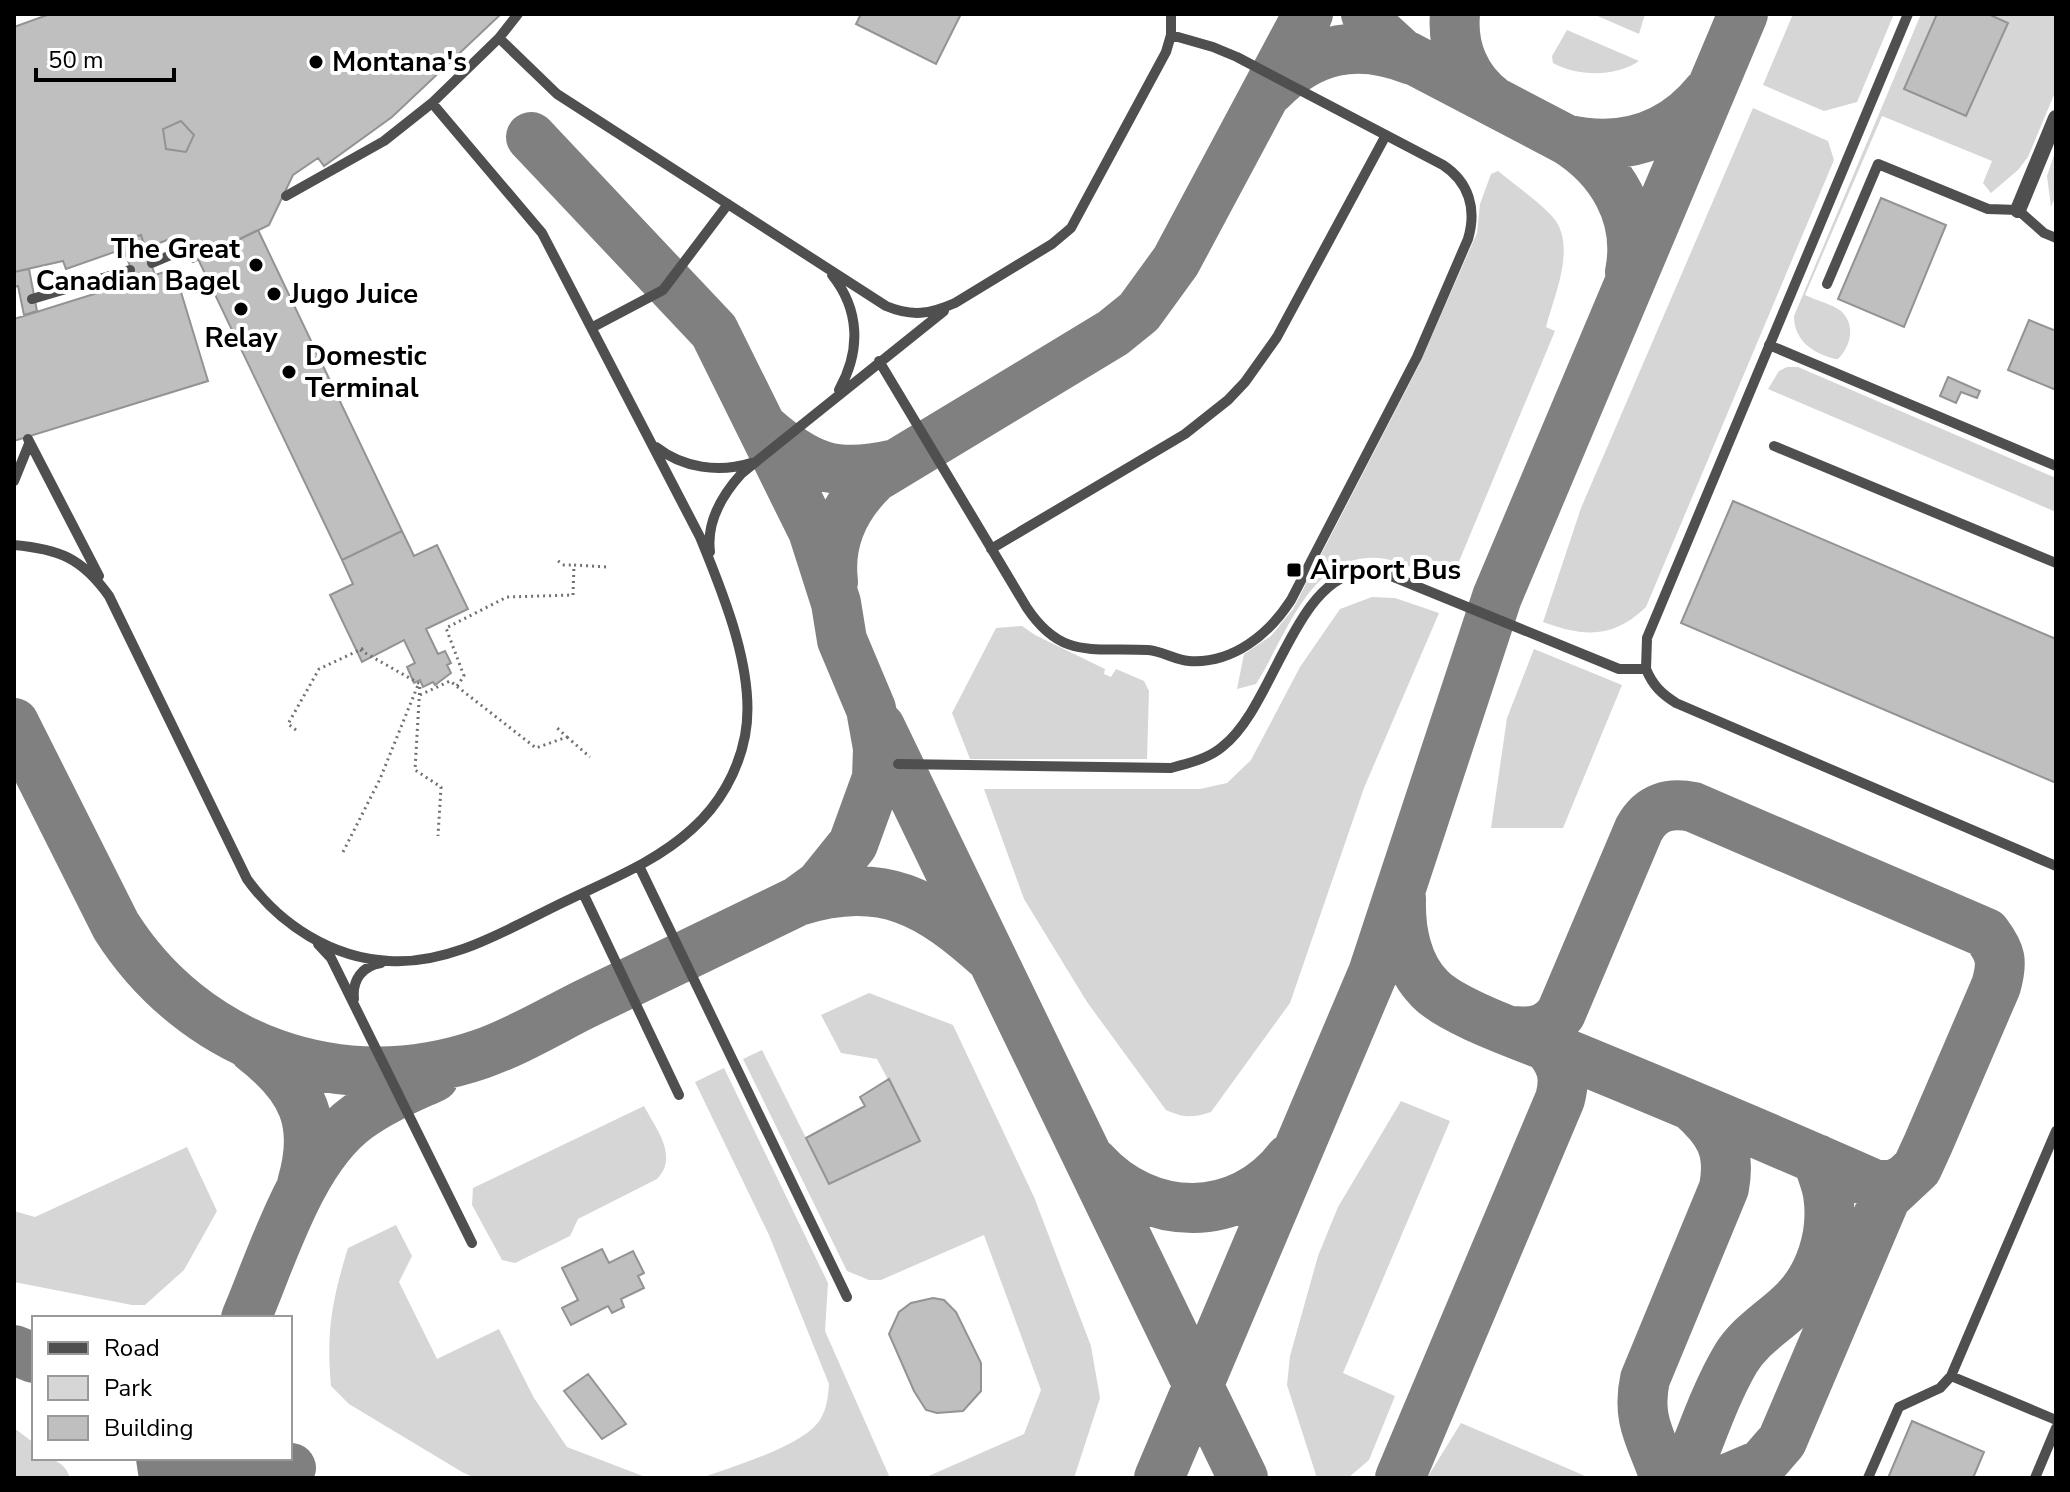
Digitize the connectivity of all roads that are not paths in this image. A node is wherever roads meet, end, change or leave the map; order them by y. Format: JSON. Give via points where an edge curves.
{"nodes":[{"id":1,"x":518,"y":14,"type":"edge"},
{"id":2,"x":1171,"y":14,"type":"edge"},
{"id":3,"x":1908,"y":14,"type":"edge"},
{"id":4,"x":1171,"y":35,"type":"junction"},
{"id":5,"x":499,"y":38,"type":"junction"},
{"id":6,"x":432,"y":103,"type":"junction"},
{"id":7,"x":2056,"y":118,"type":"edge"},
{"id":8,"x":1386,"y":135,"type":"junction"},
{"id":9,"x":286,"y":196,"type":"dead end"},
{"id":10,"x":728,"y":204,"type":"junction"},
{"id":11,"x":2018,"y":210,"type":"junction"},
{"id":12,"x":2056,"y":238,"type":"edge"},
{"id":13,"x":178,"y":252,"type":"dead end"},
{"id":14,"x":152,"y":263,"type":"dead end"},
{"id":15,"x":825,"y":268,"type":"junction"},
{"id":16,"x":130,"y":270,"type":"dead end"},
{"id":17,"x":1827,"y":284,"type":"dead end"},
{"id":18,"x":32,"y":299,"type":"dead end"},
{"id":19,"x":955,"y":303,"type":"junction"},
{"id":20,"x":593,"y":327,"type":"junction"},
{"id":21,"x":1769,"y":345,"type":"junction"},
{"id":22,"x":879,"y":361,"type":"junction"},
{"id":23,"x":829,"y":402,"type":"junction"},
{"id":24,"x":648,"y":437,"type":"junction"},
{"id":25,"x":1774,"y":446,"type":"dead end"},
{"id":26,"x":756,"y":460,"type":"junction"},
{"id":27,"x":2056,"y":466,"type":"edge"},
{"id":28,"x":14,"y":481,"type":"edge"},
{"id":29,"x":14,"y":545,"type":"edge"},
{"id":30,"x":991,"y":549,"type":"junction"},
{"id":31,"x":2056,"y":563,"type":"edge"},
{"id":32,"x":714,"y":570,"type":"junction"},
{"id":33,"x":109,"y":596,"type":"junction"},
{"id":34,"x":1646,"y":669,"type":"junction"},
{"id":35,"x":898,"y":764,"type":"dead end"},
{"id":36,"x":639,"y":866,"type":"junction"},
{"id":37,"x":2056,"y":866,"type":"edge"},
{"id":38,"x":583,"y":893,"type":"junction"},
{"id":39,"x":307,"y":936,"type":"junction"},
{"id":40,"x":390,"y":961,"type":"junction"},
{"id":41,"x":358,"y":1013,"type":"junction"},
{"id":42,"x":679,"y":1095,"type":"dead end"},
{"id":43,"x":2056,"y":1131,"type":"edge"},
{"id":44,"x":472,"y":1243,"type":"dead end"},
{"id":45,"x":847,"y":1297,"type":"dead end"},
{"id":46,"x":1951,"y":1376,"type":"junction"},
{"id":47,"x":2056,"y":1420,"type":"edge"},
{"id":48,"x":2056,"y":1428,"type":"edge"},
{"id":49,"x":1868,"y":1478,"type":"edge"},
{"id":50,"x":2035,"y":1478,"type":"edge"}],
"edges":[{"from":1,"to":5,"type":"lane"},
{"from":2,"to":4,"type":"lane"},
{"from":3,"to":21,"type":"lane"},
{"from":4,"to":8,"type":"lane","via":[[1237,57]]},
{"from":4,"to":19,"type":"lane","via":[[1071,228]]},
{"from":5,"to":6,"type":"lane"},
{"from":5,"to":10,"type":"lane","via":[[557,94]]},
{"from":6,"to":9,"type":"lane","via":[[384,141]]},
{"from":6,"to":20,"type":"lane","via":[[542,233]]},
{"from":7,"to":11,"type":"street"},
{"from":8,"to":30,"type":"lane","via":[[1277,337],[1228,400],[1185,434]]},
{"from":8,"to":30,"type":"lane","via":[[1458,177],[1470,199],[1472,228],[1404,384],[1296,592],[1272,626],[1242,649],[1198,661],[1153,650],[1075,648],[1055,639],[1034,618]]},
{"from":10,"to":15,"type":"lane"},
{"from":10,"to":20,"type":"lane","via":[[663,290]]},
{"from":11,"to":12,"type":"lane"},
{"from":11,"to":17,"type":"lane","via":[[1988,209],[1878,164]]},
{"from":13,"to":14,"type":"lane"},
{"from":15,"to":19,"type":"lane","via":[[898,311],[923,314]]},
{"from":15,"to":23,"type":"lane","via":[[848,299],[855,331],[851,365]]},
{"from":16,"to":18,"type":"lane"},
{"from":19,"to":22,"type":"lane"},
{"from":20,"to":24,"type":"lane"},
{"from":21,"to":27,"type":"lane"},
{"from":21,"to":34,"type":"lane","via":[[1647,638]]},
{"from":22,"to":23,"type":"lane"},
{"from":22,"to":30,"type":"lane"},
{"from":23,"to":26,"type":"lane"},
{"from":24,"to":26,"type":"lane","via":[[664,453],[700,467]]},
{"from":24,"to":32,"type":"lane"},
{"from":25,"to":31,"type":"lane"},
{"from":26,"to":32,"type":"lane","via":[[717,509],[709,534]]},
{"from":28,"to":33,"type":"lane","via":[[29,442]]},
{"from":29,"to":33,"type":"lane","via":[[73,559]]},
{"from":32,"to":36,"type":"lane","via":[[743,660],[745,737],[733,774],[714,806],[669,849]]},
{"from":33,"to":39,"type":"lane","via":[[237,863],[265,901]]},
{"from":34,"to":35,"type":"lane","via":[[1619,669],[1384,573],[1359,572],[1315,597],[1243,725],[1222,748],[1200,759],[1171,768]]},
{"from":34,"to":37,"type":"lane","via":[[1651,682],[1676,703]]},
{"from":36,"to":38,"type":"lane"},
{"from":36,"to":45,"type":"lane"},
{"from":38,"to":40,"type":"lane","via":[[462,949],[427,959]]},
{"from":38,"to":42,"type":"lane"},
{"from":39,"to":40,"type":"lane","via":[[352,955]]},
{"from":39,"to":41,"type":"lane","via":[[331,958]]},
{"from":40,"to":41,"type":"lane","via":[[370,965],[360,974],[354,988]]},
{"from":41,"to":44,"type":"lane"},
{"from":43,"to":46,"type":"lane"},
{"from":46,"to":47,"type":"lane"},
{"from":46,"to":49,"type":"lane","via":[[1940,1388],[1899,1407]]},
{"from":48,"to":50,"type":"lane"}]}
